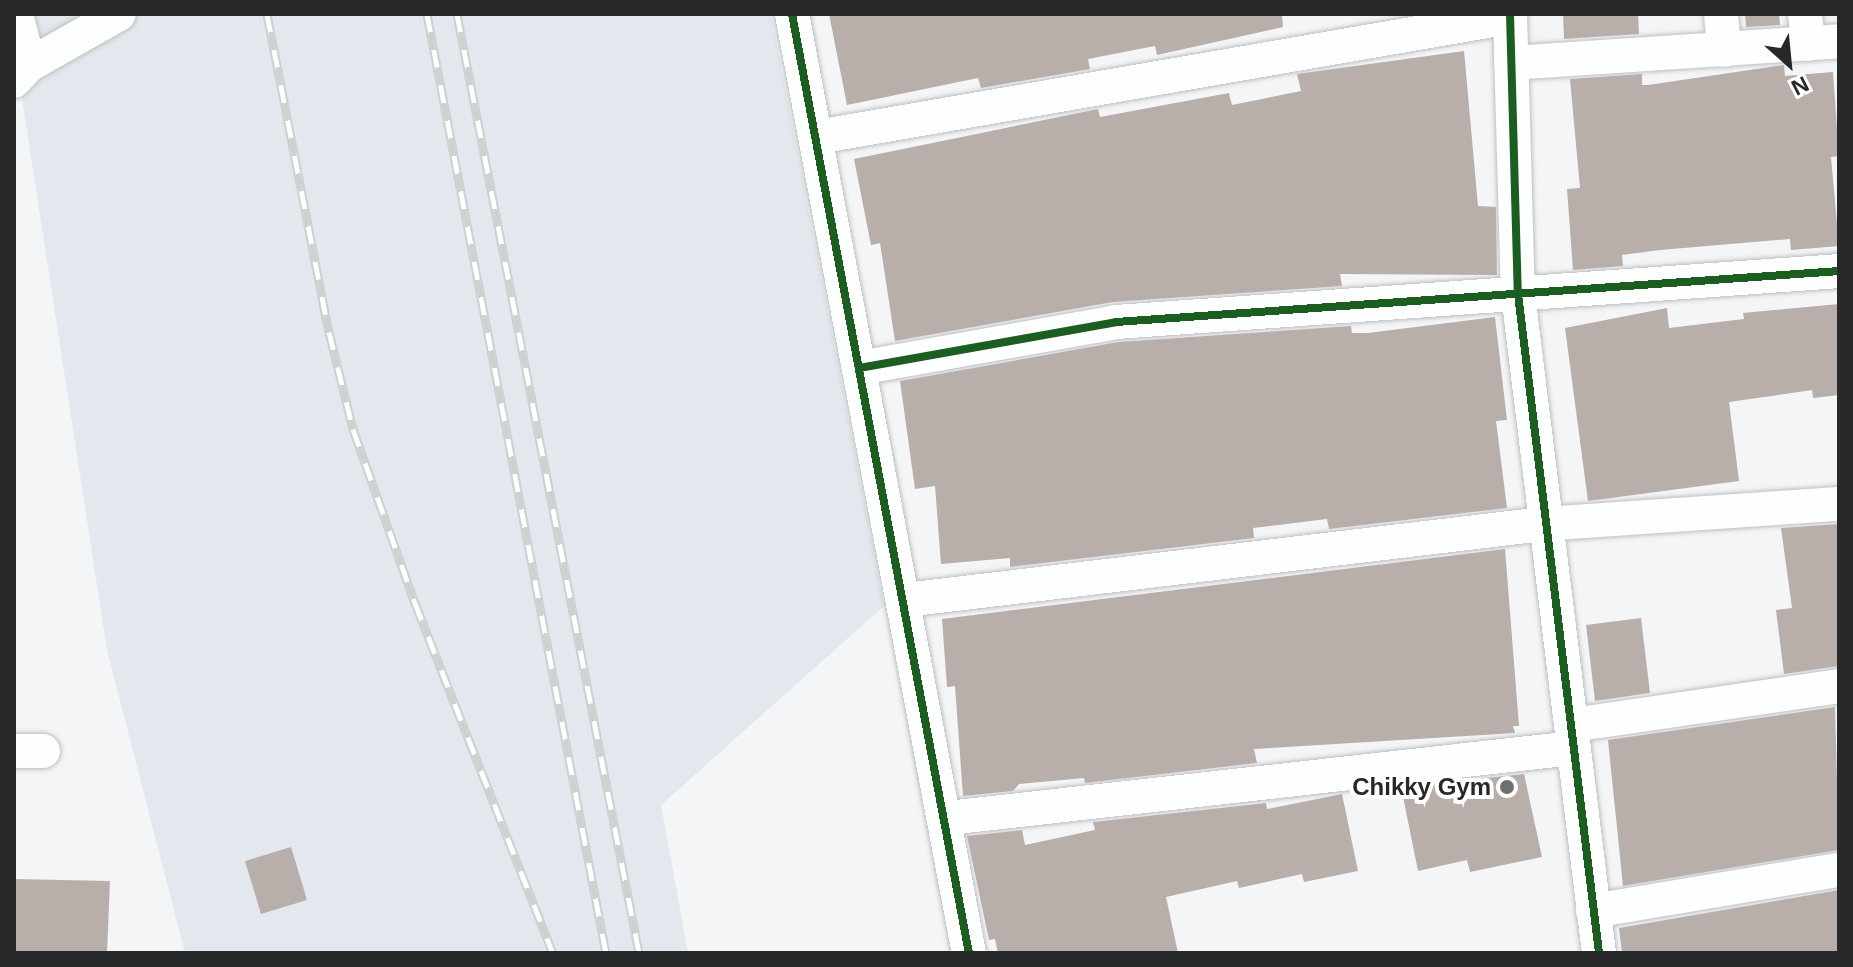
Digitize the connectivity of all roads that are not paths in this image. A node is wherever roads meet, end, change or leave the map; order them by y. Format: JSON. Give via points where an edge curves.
{"nodes":[{"id":1,"x":16,"y":14,"type":"edge"},
{"id":2,"x":119,"y":14,"type":"edge"},
{"id":3,"x":792,"y":14,"type":"edge"},
{"id":4,"x":1721,"y":14,"type":"edge"},
{"id":5,"x":1510,"y":15,"type":"edge"},
{"id":6,"x":1818,"y":33,"type":"edge"},
{"id":7,"x":1724,"y":50,"type":"junction"},
{"id":8,"x":1511,"y":63,"type":"junction"},
{"id":9,"x":22,"y":73,"type":"edge"},
{"id":10,"x":817,"y":137,"type":"junction"},
{"id":11,"x":1839,"y":271,"type":"edge"},
{"id":12,"x":1518,"y":294,"type":"junction"},
{"id":13,"x":859,"y":368,"type":"junction"},
{"id":14,"x":1839,"y":504,"type":"edge"},
{"id":15,"x":1543,"y":524,"type":"junction"},
{"id":16,"x":905,"y":600,"type":"junction"},
{"id":17,"x":1839,"y":686,"type":"edge"},
{"id":18,"x":1572,"y":736,"type":"junction"},
{"id":19,"x":948,"y":818,"type":"junction"},
{"id":20,"x":1839,"y":870,"type":"edge"},
{"id":21,"x":1593,"y":911,"type":"junction"},
{"id":22,"x":969,"y":953,"type":"edge"},
{"id":23,"x":1599,"y":953,"type":"edge"}],
"edges":[{"from":1,"to":9,"type":"street"},
{"from":2,"to":9,"type":"street"},
{"from":3,"to":10,"type":"street"},
{"from":4,"to":7,"type":"street"},
{"from":5,"to":8,"type":"street"},
{"from":5,"to":10,"type":"street"},
{"from":6,"to":7,"type":"street"},
{"from":7,"to":8,"type":"street"},
{"from":8,"to":12,"type":"street"},
{"from":10,"to":13,"type":"street"},
{"from":11,"to":12,"type":"street"},
{"from":12,"to":13,"type":"street","via":[[1116,322]]},
{"from":12,"to":15,"type":"street"},
{"from":13,"to":16,"type":"street"},
{"from":14,"to":15,"type":"street"},
{"from":15,"to":16,"type":"street"},
{"from":15,"to":18,"type":"street"},
{"from":16,"to":19,"type":"street"},
{"from":17,"to":18,"type":"street"},
{"from":18,"to":19,"type":"street"},
{"from":18,"to":21,"type":"street"},
{"from":19,"to":22,"type":"street"},
{"from":20,"to":21,"type":"street"},
{"from":21,"to":23,"type":"street"}]}
